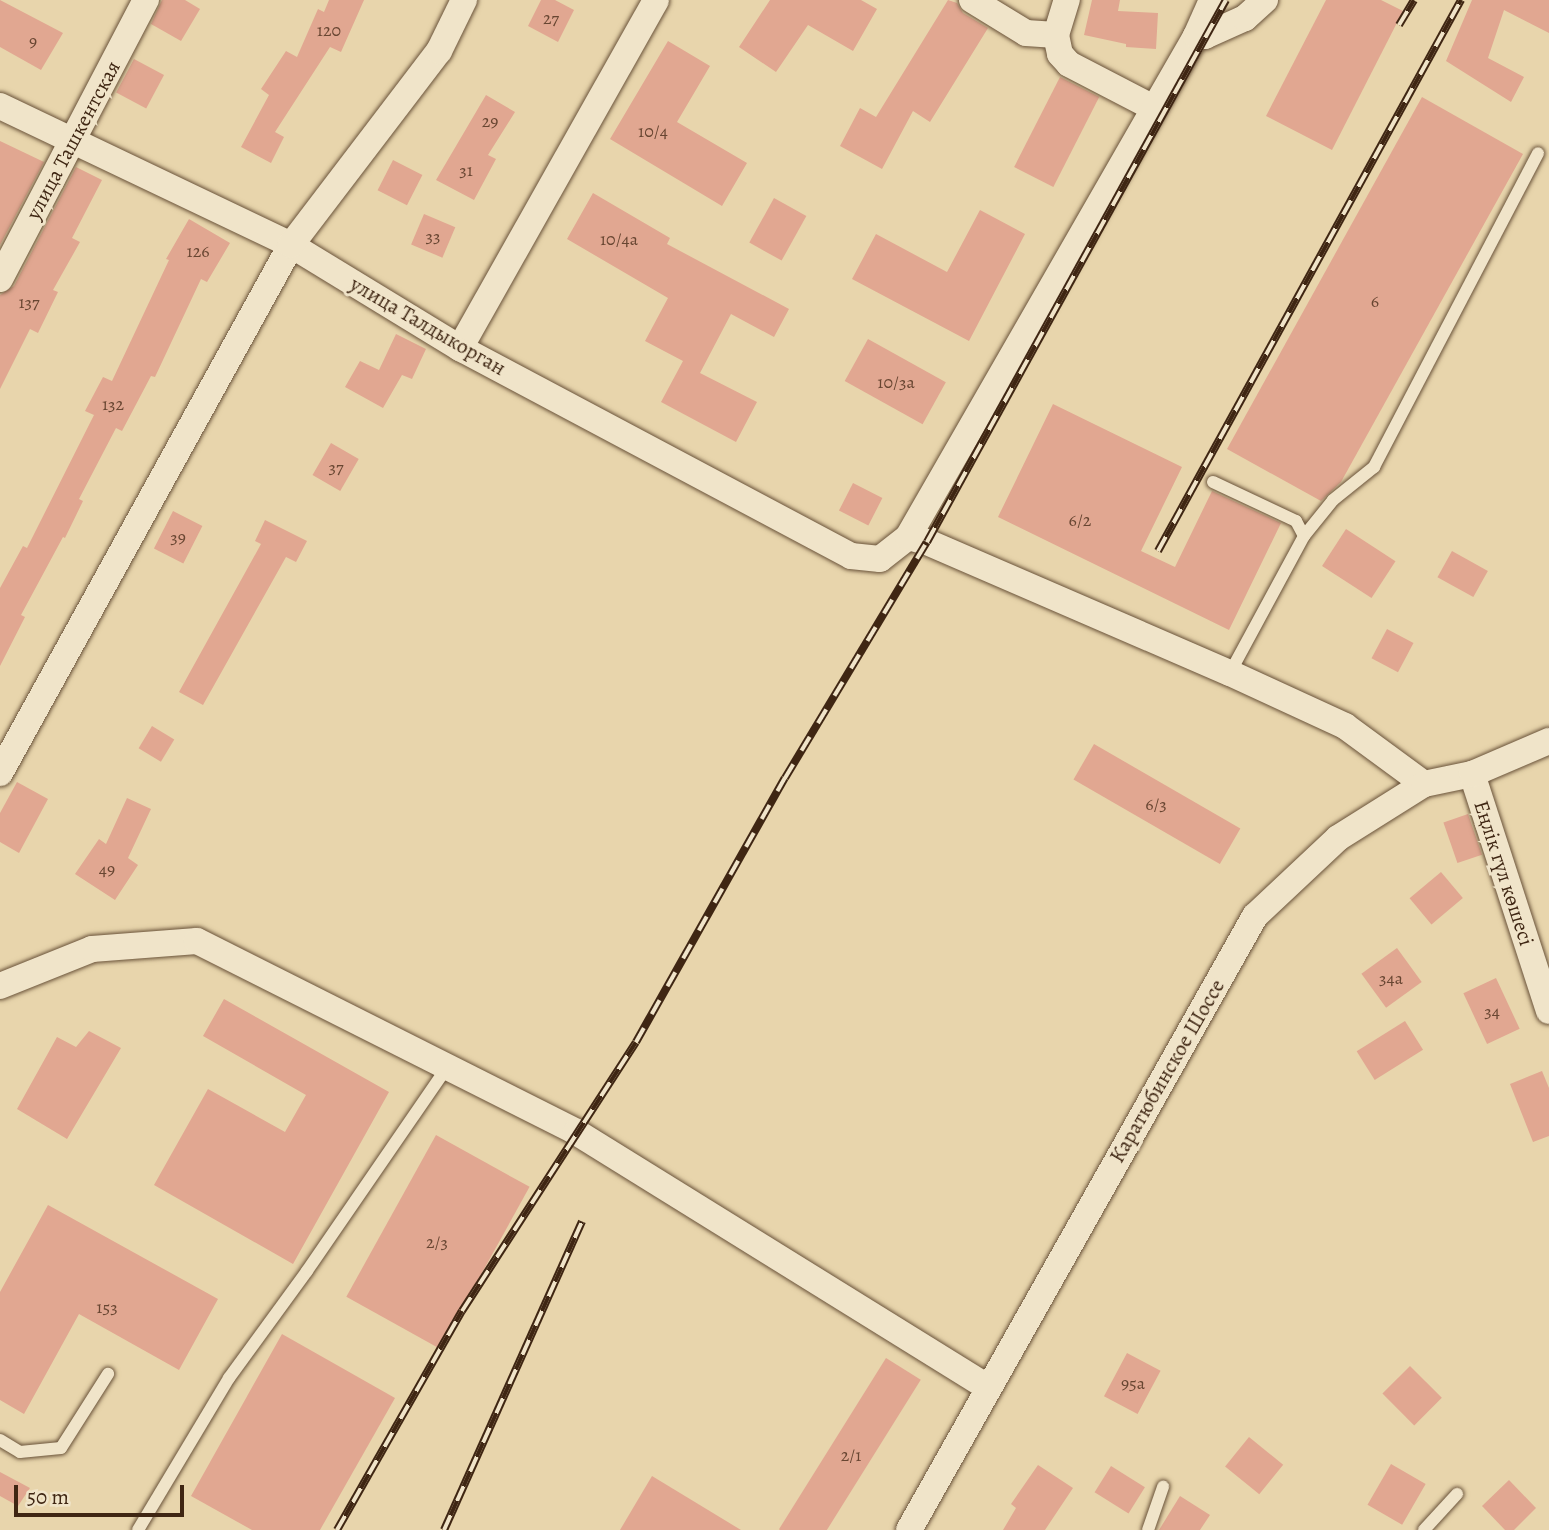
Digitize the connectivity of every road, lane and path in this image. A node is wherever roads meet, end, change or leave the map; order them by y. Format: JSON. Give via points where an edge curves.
{"nodes":[{"id":1,"x":146,"y":0,"type":"edge"},
{"id":2,"x":464,"y":0,"type":"edge"},
{"id":3,"x":656,"y":0,"type":"edge"},
{"id":4,"x":972,"y":0,"type":"edge"},
{"id":5,"x":1067,"y":0,"type":"edge"},
{"id":6,"x":1212,"y":0,"type":"edge"},
{"id":7,"x":1265,"y":0,"type":"edge"},
{"id":8,"x":1056,"y":35,"type":"junction"},
{"id":9,"x":1196,"y":36,"type":"junction"},
{"id":10,"x":0,"y":106,"type":"edge"},
{"id":11,"x":1154,"y":108,"type":"junction"},
{"id":12,"x":72,"y":141,"type":"junction"},
{"id":13,"x":1538,"y":153,"type":"dead end"},
{"id":14,"x":291,"y":245,"type":"junction"},
{"id":15,"x":0,"y":279,"type":"edge"},
{"id":16,"x":460,"y":348,"type":"junction"},
{"id":17,"x":1213,"y":482,"type":"dead end"},
{"id":18,"x":1304,"y":536,"type":"junction"},
{"id":19,"x":908,"y":537,"type":"junction"},
{"id":20,"x":1230,"y":673,"type":"junction"},
{"id":21,"x":1549,"y":741,"type":"edge"},
{"id":22,"x":0,"y":773,"type":"edge"},
{"id":23,"x":1472,"y":774,"type":"junction"},
{"id":24,"x":1424,"y":784,"type":"junction"},
{"id":25,"x":0,"y":986,"type":"edge"},
{"id":26,"x":1549,"y":1012,"type":"edge"},
{"id":27,"x":447,"y":1067,"type":"junction"},
{"id":28,"x":108,"y":1374,"type":"dead end"},
{"id":29,"x":988,"y":1387,"type":"junction"},
{"id":30,"x":0,"y":1440,"type":"edge"},
{"id":31,"x":1163,"y":1486,"type":"dead end"},
{"id":32,"x":1457,"y":1494,"type":"dead end"},
{"id":33,"x":138,"y":1530,"type":"edge"},
{"id":34,"x":909,"y":1530,"type":"edge"},
{"id":35,"x":1148,"y":1530,"type":"edge"},
{"id":36,"x":1424,"y":1530,"type":"edge"}],
"edges":[{"from":1,"to":12,"type":"street","name":"улица Ташкентская"},
{"from":2,"to":14,"type":"street","via":[[439,51]]},
{"from":3,"to":16,"type":"street"},
{"from":4,"to":8,"type":"street","via":[[1026,33]]},
{"from":5,"to":8,"type":"street"},
{"from":6,"to":9,"type":"street"},
{"from":7,"to":9,"type":"street","via":[[1244,18]]},
{"from":8,"to":11,"type":"street","via":[[1060,54],[1069,64]]},
{"from":9,"to":11,"type":"street"},
{"from":10,"to":12,"type":"street","name":"улица Талдыкорган"},
{"from":11,"to":19,"type":"street"},
{"from":12,"to":14,"type":"street","name":"улица Талдыкорган"},
{"from":12,"to":15,"type":"street","name":"улица Ташкентская"},
{"from":13,"to":18,"type":"lane","via":[[1374,467],[1333,500]]},
{"from":14,"to":16,"type":"street","name":"улица Талдыкорган"},
{"from":14,"to":22,"type":"street"},
{"from":16,"to":19,"type":"street","name":"улица Талдыкорган","via":[[851,556],[880,559]]},
{"from":17,"to":18,"type":"lane","via":[[1296,521]]},
{"from":18,"to":20,"type":"lane"},
{"from":19,"to":20,"type":"street"},
{"from":20,"to":24,"type":"street","via":[[1345,726]]},
{"from":21,"to":23,"type":"street","name":"Каратюбинское Шоссе"},
{"from":23,"to":24,"type":"street","name":"Каратюбинское Шоссе"},
{"from":23,"to":26,"type":"street","name":"Еңлік гүл көшесі"},
{"from":24,"to":29,"type":"street","name":"Каратюбинское Шоссе","via":[[1338,838],[1255,916]]},
{"from":25,"to":27,"type":"street","via":[[92,949],[197,941]]},
{"from":27,"to":29,"type":"street","via":[[576,1132]]},
{"from":27,"to":33,"type":"lane","via":[[229,1378]]},
{"from":28,"to":30,"type":"lane","via":[[61,1448],[20,1452]]},
{"from":29,"to":34,"type":"street","name":"Каратюбинское Шоссе"},
{"from":31,"to":35,"type":"lane"},
{"from":32,"to":36,"type":"lane"}]}
